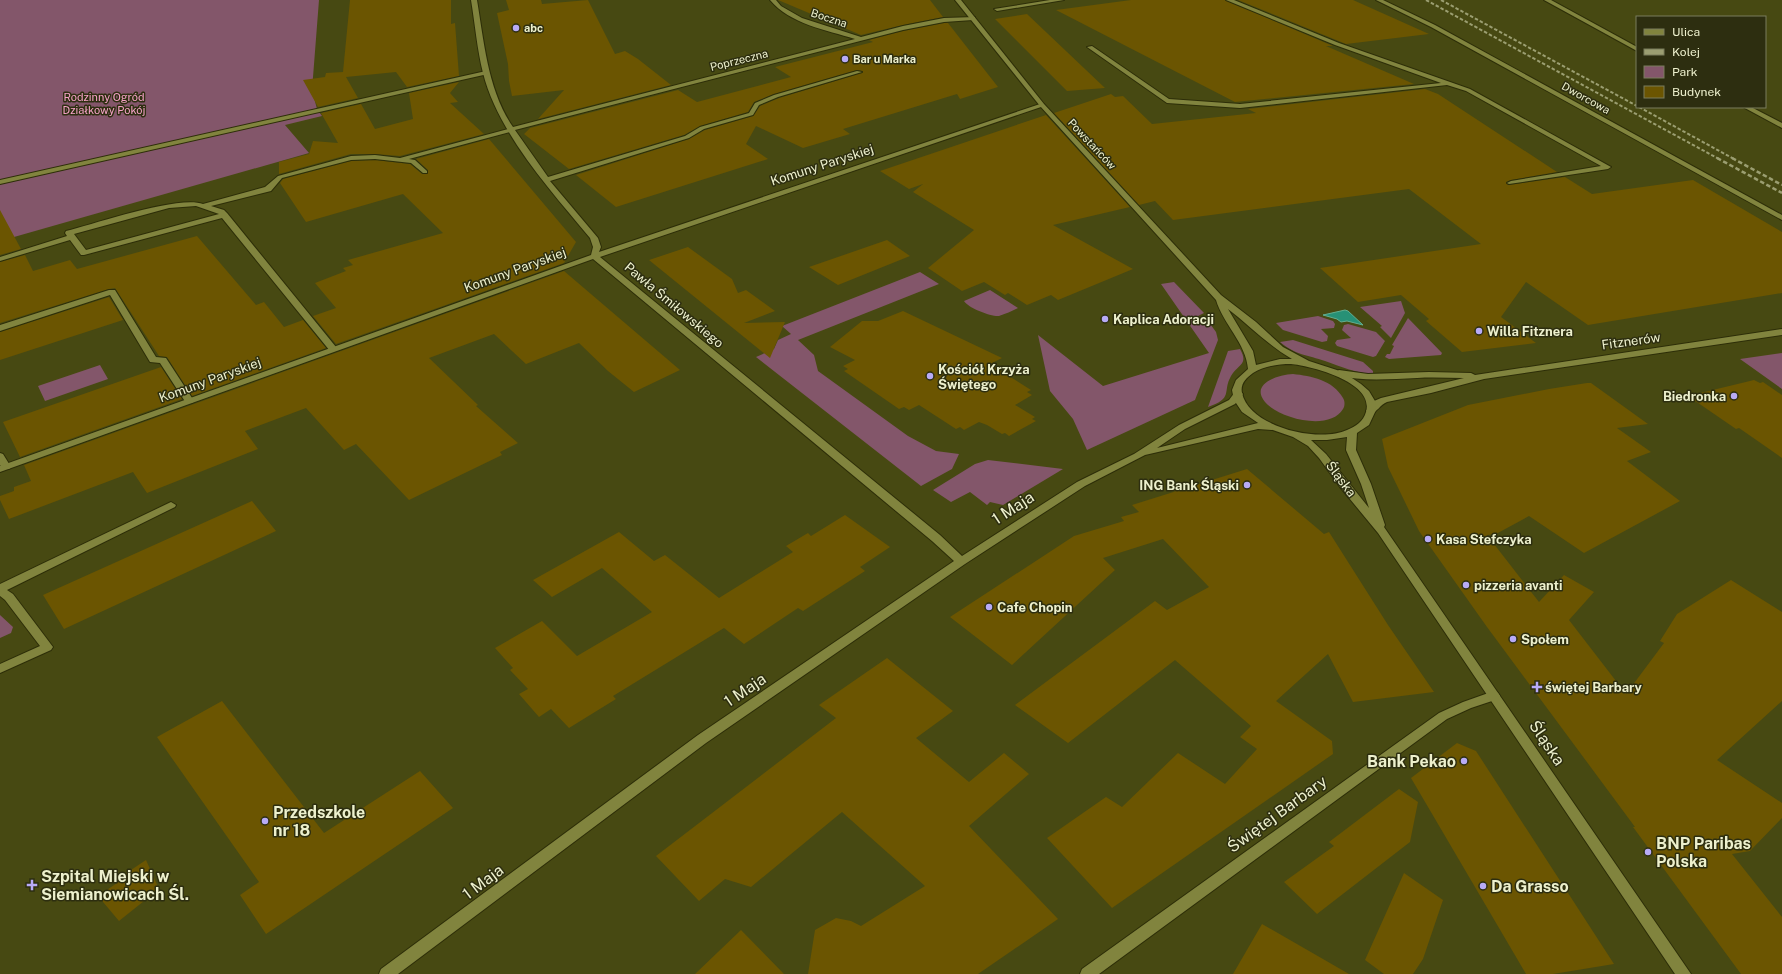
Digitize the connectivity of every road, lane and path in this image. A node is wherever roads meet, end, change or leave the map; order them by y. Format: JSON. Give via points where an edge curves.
{"nodes":[{"id":1,"x":474,"y":0,"type":"edge"},
{"id":2,"x":773,"y":0,"type":"edge"},
{"id":3,"x":958,"y":0,"type":"edge"},
{"id":4,"x":1061,"y":0,"type":"edge"},
{"id":5,"x":1229,"y":0,"type":"edge"},
{"id":6,"x":1379,"y":0,"type":"edge"},
{"id":7,"x":1547,"y":0,"type":"edge"},
{"id":8,"x":997,"y":9,"type":"dead end"},
{"id":9,"x":973,"y":18,"type":"junction"},
{"id":10,"x":861,"y":39,"type":"junction"},
{"id":11,"x":1090,"y":46,"type":"dead end"},
{"id":12,"x":1636,"y":48,"type":"edge"},
{"id":13,"x":859,"y":72,"type":"dead end"},
{"id":14,"x":486,"y":73,"type":"junction"},
{"id":15,"x":1449,"y":83,"type":"junction"},
{"id":16,"x":1042,"y":105,"type":"junction"},
{"id":17,"x":1748,"y":108,"type":"edge"},
{"id":18,"x":1782,"y":126,"type":"edge"},
{"id":19,"x":511,"y":129,"type":"junction"},
{"id":20,"x":398,"y":160,"type":"junction"},
{"id":21,"x":425,"y":172,"type":"dead end"},
{"id":22,"x":546,"y":180,"type":"junction"},
{"id":23,"x":0,"y":182,"type":"edge"},
{"id":24,"x":1511,"y":183,"type":"dead end"},
{"id":25,"x":203,"y":206,"type":"junction"},
{"id":26,"x":224,"y":215,"type":"junction"},
{"id":27,"x":1782,"y":218,"type":"edge"},
{"id":28,"x":72,"y":237,"type":"junction"},
{"id":29,"x":594,"y":256,"type":"junction"},
{"id":30,"x":0,"y":259,"type":"edge"},
{"id":31,"x":1218,"y":297,"type":"junction"},
{"id":32,"x":0,"y":328,"type":"edge"},
{"id":33,"x":1782,"y":332,"type":"edge"},
{"id":34,"x":333,"y":350,"type":"junction"},
{"id":35,"x":1306,"y":363,"type":"junction"},
{"id":36,"x":1252,"y":369,"type":"junction"},
{"id":37,"x":1339,"y":373,"type":"junction"},
{"id":38,"x":1483,"y":376,"type":"junction"},
{"id":39,"x":1238,"y":394,"type":"junction"},
{"id":40,"x":189,"y":401,"type":"junction"},
{"id":41,"x":1371,"y":411,"type":"junction"},
{"id":42,"x":1272,"y":427,"type":"junction"},
{"id":43,"x":1353,"y":431,"type":"junction"},
{"id":44,"x":1295,"y":434,"type":"junction"},
{"id":45,"x":0,"y":456,"type":"edge"},
{"id":46,"x":1137,"y":456,"type":"junction"},
{"id":47,"x":3,"y":468,"type":"edge"},
{"id":48,"x":171,"y":505,"type":"dead end"},
{"id":49,"x":1382,"y":531,"type":"junction"},
{"id":50,"x":961,"y":561,"type":"junction"},
{"id":51,"x":0,"y":590,"type":"edge"},
{"id":52,"x":0,"y":669,"type":"edge"},
{"id":53,"x":1494,"y":696,"type":"junction"},
{"id":54,"x":386,"y":974,"type":"edge"},
{"id":55,"x":1087,"y":974,"type":"edge"},
{"id":56,"x":1684,"y":974,"type":"edge"}],
"edges":[{"from":1,"to":14,"type":"street"},
{"from":2,"to":10,"type":"street","name":"Boczna","via":[[785,12],[797,18]]},
{"from":3,"to":9,"type":"street","name":"Powstańców"},
{"from":4,"to":8,"type":"street"},
{"from":5,"to":15,"type":"street","via":[[1337,44]]},
{"from":6,"to":27,"type":"street","name":"Dworcowa","via":[[1433,26]]},
{"from":7,"to":12,"type":"street"},
{"from":9,"to":10,"type":"street","name":"Poprzeczna","via":[[922,24]]},
{"from":9,"to":16,"type":"street","name":"Powstańców"},
{"from":10,"to":19,"type":"street","name":"Poprzeczna"},
{"from":11,"to":15,"type":"street","via":[[1167,101],[1240,106]]},
{"from":13,"to":22,"type":"street","via":[[776,96],[757,104],[751,114],[702,128],[687,137]]},
{"from":14,"to":19,"type":"street","via":[[504,119]]},
{"from":14,"to":23,"type":"street"},
{"from":15,"to":24,"type":"street","via":[[1468,90],[1608,167]]},
{"from":16,"to":29,"type":"street","name":"Komuny Paryskiej"},
{"from":16,"to":31,"type":"street","name":"Powstańców"},
{"from":17,"to":18,"type":"street"},
{"from":19,"to":20,"type":"street","name":"Poprzeczna"},
{"from":19,"to":22,"type":"street"},
{"from":20,"to":21,"type":"street","via":[[413,161]]},
{"from":20,"to":25,"type":"street","via":[[375,157],[351,158],[280,177],[268,189]]},
{"from":22,"to":29,"type":"street","via":[[594,238],[597,247]]},
{"from":25,"to":26,"type":"street"},
{"from":25,"to":28,"type":"street","via":[[169,206],[69,233]]},
{"from":26,"to":28,"type":"street","via":[[84,253]]},
{"from":26,"to":34,"type":"street"},
{"from":28,"to":30,"type":"street"},
{"from":29,"to":34,"type":"street","name":"Komuny Paryskiej"},
{"from":29,"to":50,"type":"street","name":"Pawła Śmiłowskiego"},
{"from":31,"to":35,"type":"street","name":"Powstańców","via":[[1280,349]]},
{"from":31,"to":36,"type":"street","name":"Powstańców","via":[[1247,347],[1253,361]]},
{"from":32,"to":40,"type":"street","via":[[112,292],[153,360],[163,360]]},
{"from":33,"to":38,"type":"street","name":"Fitznerów"},
{"from":34,"to":40,"type":"street","name":"Komuny Paryskiej"},
{"from":35,"to":36,"type":"street","via":[[1272,362]]},
{"from":35,"to":37,"type":"street"},
{"from":36,"to":39,"type":"street","via":[[1241,378]]},
{"from":37,"to":38,"type":"street","name":"Fitznerów","via":[[1376,378],[1416,375]]},
{"from":37,"to":41,"type":"street","via":[[1363,391],[1370,401]]},
{"from":38,"to":41,"type":"street","name":"Fitznerów","via":[[1384,400],[1377,403]]},
{"from":39,"to":42,"type":"street","via":[[1249,412]]},
{"from":39,"to":46,"type":"street","name":"1 Maja","via":[[1232,402],[1182,427]]},
{"from":40,"to":47,"type":"street","name":"Komuny Paryskiej"},
{"from":41,"to":43,"type":"street","name":"Fitznerów","via":[[1368,420]]},
{"from":42,"to":44,"type":"street"},
{"from":42,"to":46,"type":"street","name":"1 Maja","via":[[1258,426]]},
{"from":43,"to":44,"type":"street","via":[[1326,437]]},
{"from":43,"to":49,"type":"street","name":"Śląska","via":[[1350,440],[1351,450]]},
{"from":44,"to":49,"type":"street","name":"Śląska","via":[[1320,451],[1343,484]]},
{"from":45,"to":47,"type":"street"},
{"from":46,"to":50,"type":"street","name":"1 Maja","via":[[1074,488]]},
{"from":48,"to":51,"type":"street"},
{"from":49,"to":53,"type":"street","name":"Śląska"},
{"from":50,"to":54,"type":"street","name":"1 Maja","via":[[702,739]]},
{"from":51,"to":52,"type":"street","via":[[9,597],[47,647]]},
{"from":53,"to":55,"type":"street","name":"Świętej Barbary","via":[[1443,716]]},
{"from":53,"to":56,"type":"street","name":"Śląska"}]}
